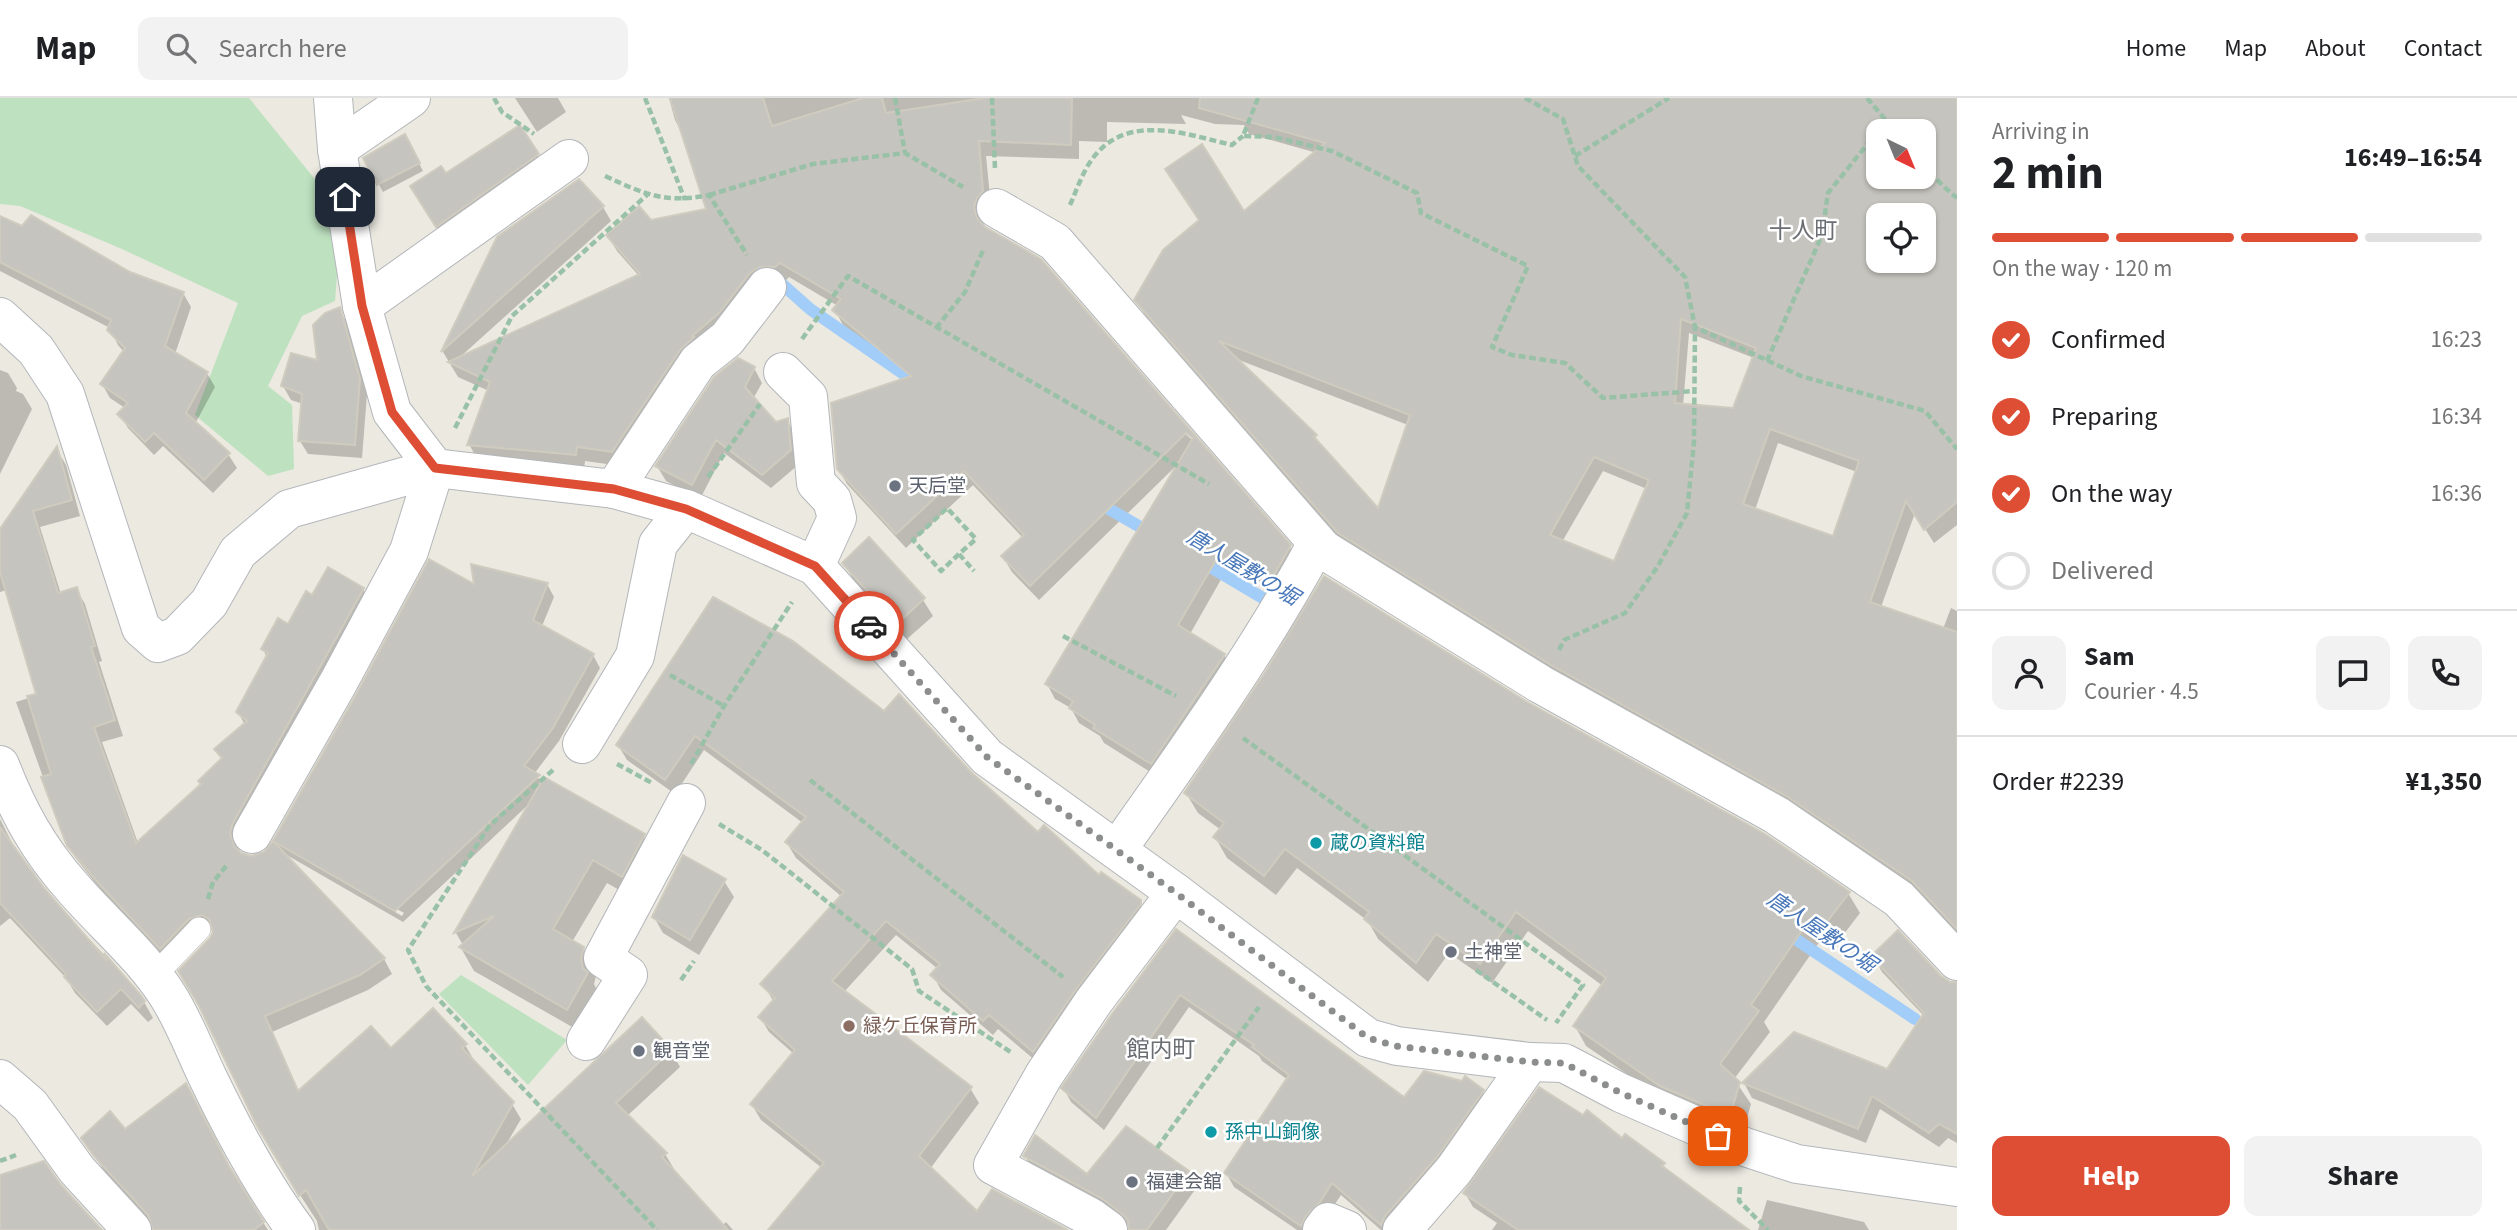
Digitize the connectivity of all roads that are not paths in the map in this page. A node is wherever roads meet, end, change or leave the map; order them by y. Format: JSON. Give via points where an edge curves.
{"nodes":[{"id":1,"x":333,"y":98,"type":"edge"},
{"id":2,"x":411,"y":98,"type":"edge"},
{"id":3,"x":337,"y":149,"type":"junction"},
{"id":4,"x":569,"y":159,"type":"dead end"},
{"id":5,"x":996,"y":189,"type":"road end"},
{"id":6,"x":767,"y":287,"type":"road end"},
{"id":7,"x":362,"y":306,"type":"junction"},
{"id":8,"x":0,"y":317,"type":"edge"},
{"id":9,"x":783,"y":372,"type":"road end"},
{"id":10,"x":435,"y":468,"type":"junction"},
{"id":11,"x":614,"y":489,"type":"junction"},
{"id":12,"x":686,"y":509,"type":"junction"},
{"id":13,"x":1322,"y":548,"type":"junction"},
{"id":14,"x":815,"y":566,"type":"junction"},
{"id":15,"x":582,"y":744,"type":"road end"},
{"id":16,"x":0,"y":765,"type":"edge"},
{"id":17,"x":680,"y":799,"type":"road end"},
{"id":18,"x":252,"y":834,"type":"road end"},
{"id":19,"x":1117,"y":850,"type":"junction"},
{"id":20,"x":1176,"y":893,"type":"junction"},
{"id":21,"x":199,"y":929,"type":"road end"},
{"id":22,"x":1957,"y":961,"type":"edge"},
{"id":23,"x":154,"y":976,"type":"junction"},
{"id":24,"x":586,"y":1041,"type":"dead end"},
{"id":25,"x":1530,"y":1062,"type":"junction"},
{"id":26,"x":0,"y":1079,"type":"edge"},
{"id":27,"x":1957,"y":1186,"type":"edge"},
{"id":28,"x":132,"y":1230,"type":"edge"},
{"id":29,"x":296,"y":1230,"type":"edge"},
{"id":30,"x":1108,"y":1230,"type":"edge"},
{"id":31,"x":1322,"y":1230,"type":"edge"},
{"id":32,"x":1347,"y":1230,"type":"edge"},
{"id":33,"x":1402,"y":1230,"type":"edge"}],
"edges":[{"from":1,"to":3,"type":"street"},
{"from":2,"to":3,"type":"street"},
{"from":3,"to":7,"type":"street"},
{"from":4,"to":7,"type":"street"},
{"from":5,"to":13,"type":"street","via":[[1055,242]]},
{"from":6,"to":11,"type":"street","via":[[727,339],[698,362]]},
{"from":7,"to":10,"type":"street","via":[[392,412]]},
{"from":8,"to":10,"type":"street","via":[[36,350],[65,394],[141,628],[158,643],[177,636],[209,603],[239,552],[289,509]]},
{"from":9,"to":14,"type":"street","via":[[808,397],[817,483],[832,500],[837,518]]},
{"from":10,"to":11,"type":"street"},
{"from":10,"to":18,"type":"street","via":[[409,551]]},
{"from":11,"to":12,"type":"street"},
{"from":12,"to":14,"type":"street"},
{"from":12,"to":15,"type":"street","via":[[658,544],[635,656]]},
{"from":13,"to":19,"type":"street","via":[[1316,545],[1212,715]]},
{"from":13,"to":22,"type":"street","via":[[1540,684],[1776,815],[1899,900]]},
{"from":14,"to":19,"type":"street","via":[[987,757]]},
{"from":16,"to":23,"type":"street","via":[[16,806],[39,845]]},
{"from":17,"to":24,"type":"street","via":[[603,958],[628,975]]},
{"from":19,"to":20,"type":"street"},
{"from":20,"to":25,"type":"street","via":[[1368,1038],[1396,1046]]},
{"from":20,"to":30,"type":"street","via":[[1044,1075],[993,1165]]},
{"from":21,"to":23,"type":"lane"},
{"from":23,"to":29,"type":"street","via":[[170,998],[223,1110]]},
{"from":25,"to":27,"type":"street","via":[[1564,1063],[1742,1146],[1797,1164]]},
{"from":25,"to":33,"type":"street","via":[[1454,1170]]},
{"from":26,"to":28,"type":"street","via":[[30,1105],[76,1170]]},
{"from":31,"to":32,"type":"street","via":[[1328,1222]]}]}
